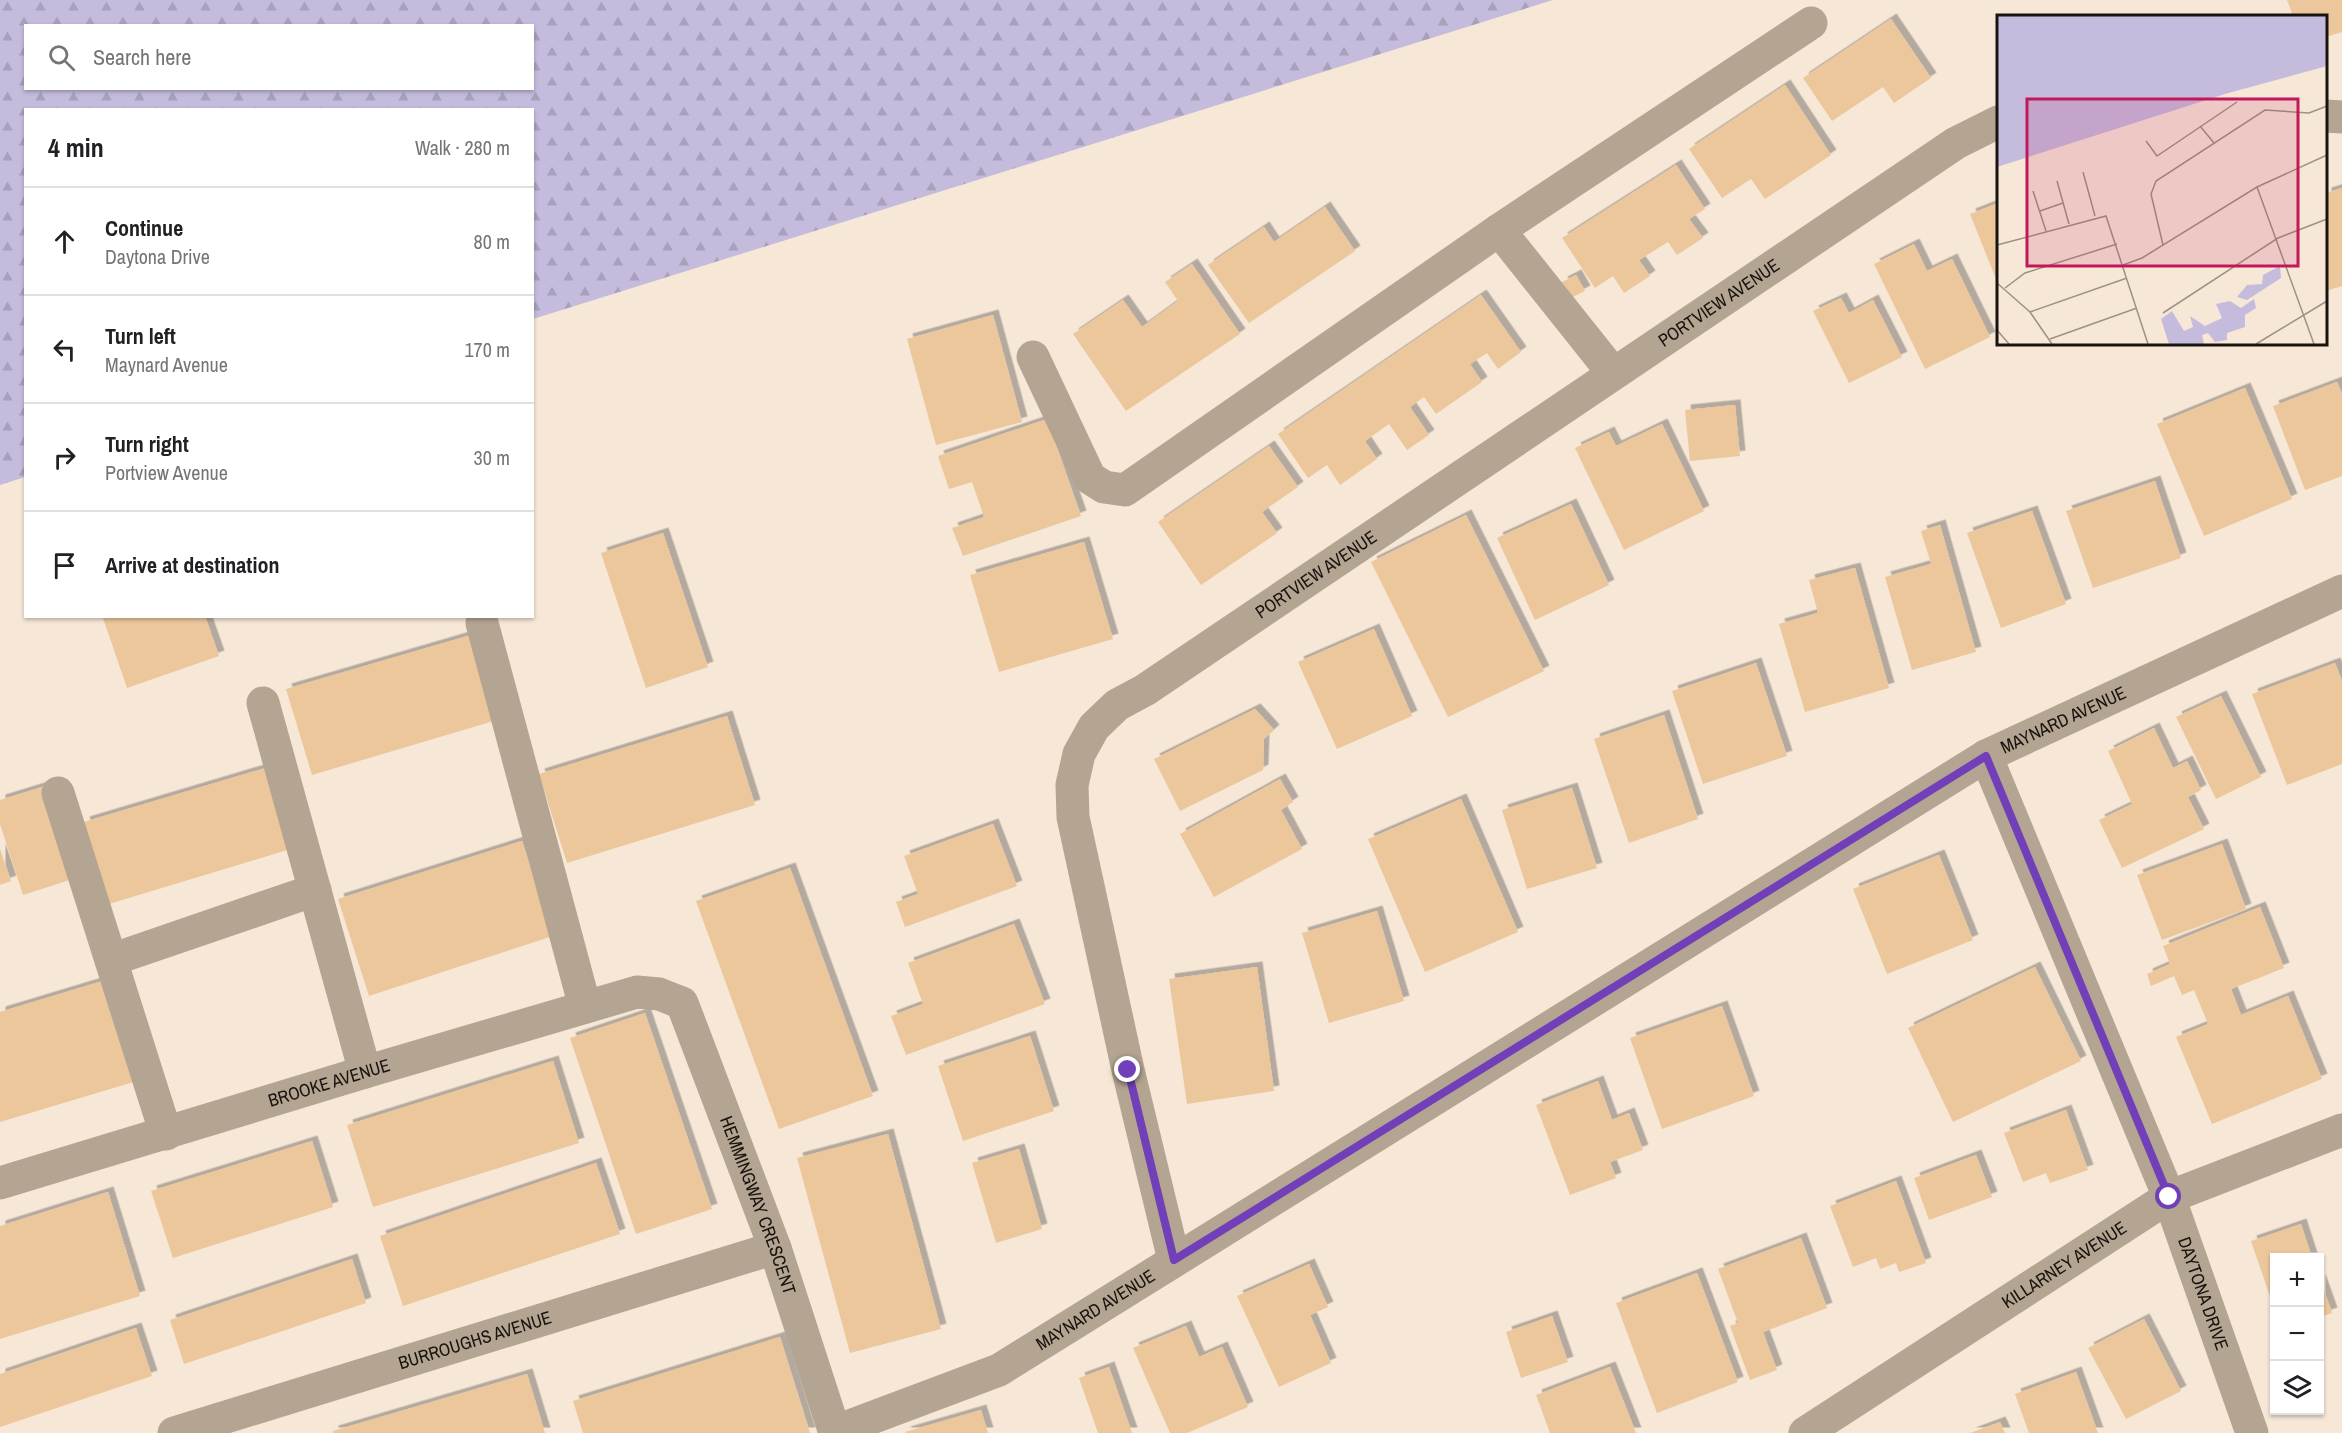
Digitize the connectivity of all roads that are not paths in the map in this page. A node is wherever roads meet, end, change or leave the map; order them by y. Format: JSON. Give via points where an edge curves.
{"nodes":[{"id":1,"x":1810,"y":23,"type":"dead end"},
{"id":2,"x":2327,"y":116,"type":"edge"},
{"id":3,"x":2342,"y":117,"type":"edge"},
{"id":4,"x":1997,"y":122,"type":"edge"},
{"id":5,"x":1499,"y":230,"type":"junction"},
{"id":6,"x":1033,"y":357,"type":"dead end"},
{"id":7,"x":1614,"y":373,"type":"junction"},
{"id":8,"x":2342,"y":591,"type":"edge"},
{"id":9,"x":482,"y":623,"type":"dead end"},
{"id":10,"x":263,"y":703,"type":"dead end"},
{"id":11,"x":1986,"y":756,"type":"junction"},
{"id":12,"x":58,"y":793,"type":"dead end"},
{"id":13,"x":315,"y":890,"type":"junction"},
{"id":14,"x":111,"y":960,"type":"junction"},
{"id":15,"x":659,"y":994,"type":"joint"},
{"id":16,"x":585,"y":1007,"type":"junction"},
{"id":17,"x":365,"y":1072,"type":"junction"},
{"id":18,"x":2342,"y":1130,"type":"edge"},
{"id":19,"x":166,"y":1134,"type":"junction"},
{"id":20,"x":0,"y":1183,"type":"edge"},
{"id":21,"x":2169,"y":1197,"type":"junction"},
{"id":22,"x":775,"y":1248,"type":"junction"},
{"id":23,"x":1174,"y":1260,"type":"junction"},
{"id":24,"x":834,"y":1432,"type":"edge"},
{"id":25,"x":174,"y":1433,"type":"edge"},
{"id":26,"x":1805,"y":1433,"type":"edge"},
{"id":27,"x":2252,"y":1433,"type":"edge"}],
"edges":[{"from":1,"to":5,"type":"street"},
{"from":2,"to":3,"type":"street"},
{"from":4,"to":7,"type":"street","name":"PORTVIEW AVENUE","via":[[1956,143]]},
{"from":5,"to":6,"type":"street","via":[[1125,490],[1104,487],[1090,478]]},
{"from":5,"to":7,"type":"street"},
{"from":7,"to":23,"type":"street","name":"PORTVIEW AVENUE","via":[[1145,690],[1117,705],[1094,727],[1079,754],[1072,785],[1073,817]]},
{"from":8,"to":11,"type":"street","name":"MAYNARD AVENUE"},
{"from":9,"to":16,"type":"street"},
{"from":10,"to":13,"type":"street"},
{"from":11,"to":21,"type":"street","name":"DAYTONA DRIVE"},
{"from":11,"to":23,"type":"street","name":"MAYNARD AVENUE"},
{"from":12,"to":14,"type":"street"},
{"from":13,"to":14,"type":"street"},
{"from":13,"to":17,"type":"street"},
{"from":14,"to":19,"type":"street"},
{"from":15,"to":16,"type":"street","name":"BROOKE AVENUE","via":[[637,992]]},
{"from":15,"to":22,"type":"street","name":"HEMMINGWAY CRESCENT","via":[[682,1003]]},
{"from":16,"to":17,"type":"street","name":"BROOKE AVENUE"},
{"from":17,"to":19,"type":"street","name":"BROOKE AVENUE"},
{"from":18,"to":21,"type":"street","name":"KILLARNEY AVENUE"},
{"from":19,"to":20,"type":"street","name":"BROOKE AVENUE"},
{"from":21,"to":26,"type":"street","name":"KILLARNEY AVENUE"},
{"from":21,"to":27,"type":"street","name":"DAYTONA DRIVE"},
{"from":22,"to":24,"type":"street","name":"HEMMINGWAY CRESCENT"},
{"from":22,"to":25,"type":"street","name":"BURROUGHS AVENUE"},
{"from":23,"to":24,"type":"street","name":"MAYNARD AVENUE","via":[[999,1371]]}]}
